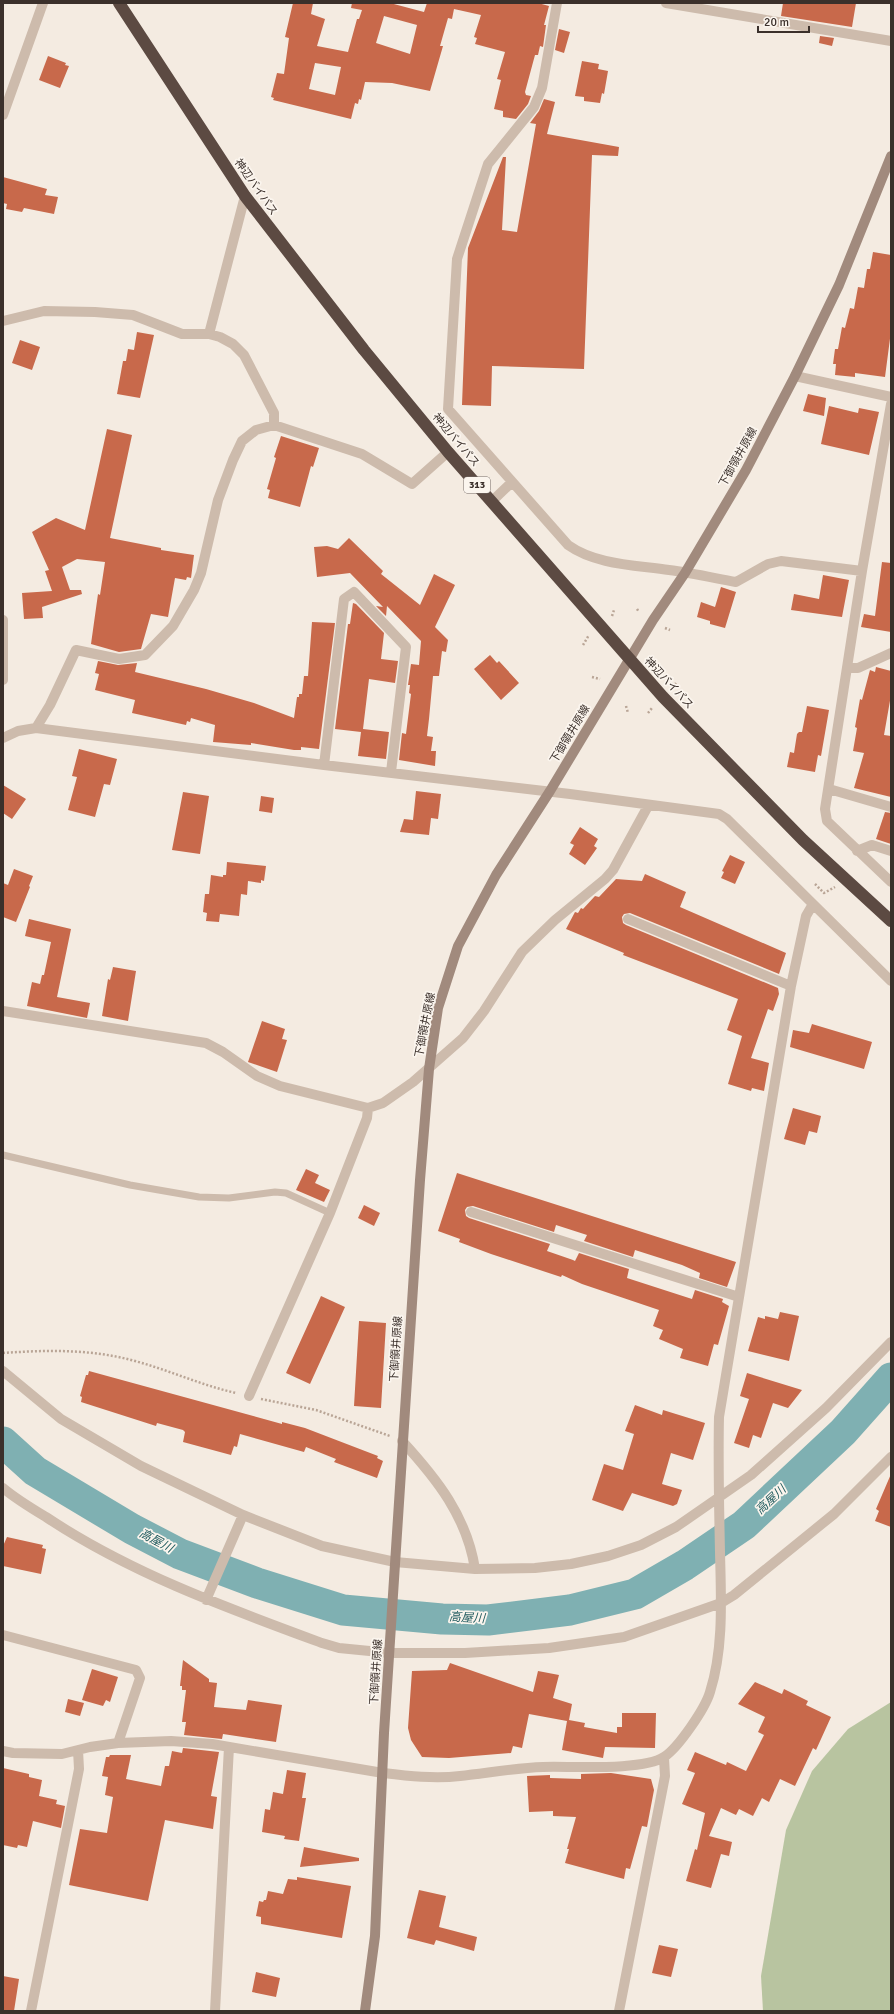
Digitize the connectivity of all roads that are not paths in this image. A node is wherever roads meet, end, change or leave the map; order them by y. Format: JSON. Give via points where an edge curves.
{"nodes":[{"id":1,"x":43,"y":3,"type":"edge"},
{"id":2,"x":119,"y":3,"type":"edge"},
{"id":3,"x":557,"y":3,"type":"edge"},
{"id":4,"x":666,"y":3,"type":"edge"},
{"id":5,"x":891,"y":41,"type":"edge"},
{"id":6,"x":3,"y":116,"type":"edge"},
{"id":7,"x":891,"y":156,"type":"edge"},
{"id":8,"x":245,"y":196,"type":"junction"},
{"id":9,"x":3,"y":321,"type":"edge"},
{"id":10,"x":209,"y":334,"type":"junction"},
{"id":11,"x":795,"y":376,"type":"junction"},
{"id":12,"x":891,"y":397,"type":"edge"},
{"id":13,"x":891,"y":404,"type":"edge"},
{"id":14,"x":274,"y":426,"type":"junction"},
{"id":15,"x":448,"y":452,"type":"junction"},
{"id":16,"x":512,"y":482,"type":"junction"},
{"id":17,"x":492,"y":501,"type":"junction"},
{"id":18,"x":862,"y":570,"type":"junction"},
{"id":19,"x":685,"y":573,"type":"junction"},
{"id":20,"x":3,"y":620,"type":"edge"},
{"id":21,"x":891,"y":653,"type":"edge"},
{"id":22,"x":629,"y":660,"type":"junction"},
{"id":23,"x":847,"y":668,"type":"junction"},
{"id":24,"x":3,"y":680,"type":"edge"},
{"id":25,"x":36,"y":728,"type":"junction"},
{"id":26,"x":3,"y":738,"type":"edge"},
{"id":27,"x":324,"y":765,"type":"junction"},
{"id":28,"x":391,"y":772,"type":"junction"},
{"id":29,"x":829,"y":789,"type":"junction"},
{"id":30,"x":550,"y":792,"type":"junction"},
{"id":31,"x":648,"y":806,"type":"junction"},
{"id":32,"x":891,"y":807,"type":"edge"},
{"id":33,"x":857,"y":851,"type":"junction"},
{"id":34,"x":891,"y":851,"type":"edge"},
{"id":35,"x":891,"y":882,"type":"edge"},
{"id":36,"x":813,"y":904,"type":"junction"},
{"id":37,"x":628,"y":919,"type":"dead end"},
{"id":38,"x":891,"y":921,"type":"edge"},
{"id":39,"x":891,"y":981,"type":"edge"},
{"id":40,"x":791,"y":986,"type":"junction"},
{"id":41,"x":3,"y":1011,"type":"edge"},
{"id":42,"x":429,"y":1068,"type":"junction"},
{"id":43,"x":368,"y":1108,"type":"junction"},
{"id":44,"x":3,"y":1155,"type":"edge"},
{"id":45,"x":472,"y":1212,"type":"dead end"},
{"id":46,"x":330,"y":1213,"type":"junction"},
{"id":47,"x":739,"y":1297,"type":"junction"},
{"id":48,"x":891,"y":1342,"type":"edge"},
{"id":49,"x":3,"y":1370,"type":"edge"},
{"id":50,"x":249,"y":1396,"type":"road end"},
{"id":51,"x":402,"y":1441,"type":"junction"},
{"id":52,"x":891,"y":1457,"type":"edge"},
{"id":53,"x":3,"y":1488,"type":"edge"},
{"id":54,"x":719,"y":1502,"type":"junction"},
{"id":55,"x":243,"y":1515,"type":"junction"},
{"id":56,"x":395,"y":1567,"type":"junction"},
{"id":57,"x":475,"y":1569,"type":"junction"},
{"id":58,"x":208,"y":1597,"type":"junction"},
{"id":59,"x":721,"y":1599,"type":"junction"},
{"id":60,"x":3,"y":1635,"type":"edge"},
{"id":61,"x":390,"y":1649,"type":"junction"},
{"id":62,"x":118,"y":1743,"type":"junction"},
{"id":63,"x":229,"y":1747,"type":"junction"},
{"id":64,"x":78,"y":1750,"type":"junction"},
{"id":65,"x":3,"y":1751,"type":"edge"},
{"id":66,"x":664,"y":1758,"type":"junction"},
{"id":67,"x":383,"y":1773,"type":"junction"},
{"id":68,"x":31,"y":2011,"type":"edge"},
{"id":69,"x":215,"y":2011,"type":"edge"},
{"id":70,"x":365,"y":2011,"type":"edge"},
{"id":71,"x":619,"y":2011,"type":"edge"}],
"edges":[{"from":1,"to":6,"type":"street"},
{"from":2,"to":8,"type":"highway","name":"神辺バイパス","number":"313"},
{"from":3,"to":16,"type":"street","via":[[542,88],[534,107],[488,164],[457,259],[448,409]]},
{"from":4,"to":5,"type":"street"},
{"from":7,"to":11,"type":"main road","name":"下御領井原線","via":[[840,285]]},
{"from":8,"to":10,"type":"street"},
{"from":8,"to":15,"type":"highway","name":"神辺バイパス","number":"313","via":[[364,350]]},
{"from":9,"to":10,"type":"street","via":[[44,310],[95,312],[133,315],[182,334]]},
{"from":10,"to":14,"type":"street","via":[[233,344],[244,355],[274,413]]},
{"from":11,"to":12,"type":"street"},
{"from":11,"to":19,"type":"main road","name":"下御領井原線","via":[[746,470]]},
{"from":13,"to":18,"type":"street"},
{"from":14,"to":15,"type":"street","via":[[362,454],[412,484]]},
{"from":14,"to":25,"type":"street","via":[[256,430],[242,441],[218,500],[201,572],[194,590],[172,626],[145,655],[119,659],[76,650]]},
{"from":15,"to":17,"type":"highway","name":"神辺バイパス","number":"313"},
{"from":16,"to":17,"type":"street"},
{"from":16,"to":19,"type":"street","via":[[568,545],[578,552],[595,558]]},
{"from":17,"to":22,"type":"highway","name":"神辺バイパス","number":"313"},
{"from":18,"to":19,"type":"street","via":[[781,561],[768,564],[736,582]]},
{"from":18,"to":23,"type":"street"},
{"from":19,"to":22,"type":"main road","name":"下御領井原線"},
{"from":20,"to":24,"type":"street"},
{"from":21,"to":23,"type":"street","via":[[858,668]]},
{"from":22,"to":30,"type":"main road","name":"下御領井原線"},
{"from":22,"to":38,"type":"highway","name":"神辺バイパス","number":"313","via":[[803,840]]},
{"from":23,"to":29,"type":"street"},
{"from":25,"to":26,"type":"street","via":[[18,730]]},
{"from":25,"to":27,"type":"street"},
{"from":27,"to":28,"type":"street"},
{"from":27,"to":28,"type":"street","via":[[344,599],[354,592],[406,647]]},
{"from":28,"to":30,"type":"street"},
{"from":29,"to":32,"type":"street"},
{"from":29,"to":33,"type":"street","via":[[824,809],[827,822]]},
{"from":30,"to":31,"type":"street"},
{"from":30,"to":42,"type":"main road","name":"下御領井原線","via":[[496,875],[458,946],[438,1008]]},
{"from":31,"to":36,"type":"street","via":[[719,814]]},
{"from":31,"to":42,"type":"street","via":[[614,870],[522,952],[463,1038]]},
{"from":33,"to":34,"type":"street","via":[[872,846]]},
{"from":33,"to":35,"type":"street"},
{"from":36,"to":39,"type":"street"},
{"from":36,"to":40,"type":"street","via":[[806,916]]},
{"from":37,"to":40,"type":"street"},
{"from":40,"to":47,"type":"street"},
{"from":41,"to":43,"type":"street","via":[[206,1043],[257,1076],[280,1086]]},
{"from":42,"to":43,"type":"street","via":[[414,1082],[383,1103]]},
{"from":42,"to":51,"type":"main road","name":"下御領井原線"},
{"from":43,"to":46,"type":"street","via":[[367,1118]]},
{"from":44,"to":46,"type":"lane","via":[[130,1185],[198,1197],[229,1198],[286,1193]]},
{"from":45,"to":47,"type":"street"},
{"from":46,"to":50,"type":"street"},
{"from":47,"to":54,"type":"street","via":[[719,1417]]},
{"from":48,"to":54,"type":"street","via":[[820,1413]]},
{"from":49,"to":55,"type":"street","via":[[61,1419],[141,1466]]},
{"from":51,"to":56,"type":"main road","name":"下御領井原線"},
{"from":51,"to":57,"type":"street","via":[[441,1487],[461,1520],[472,1548]]},
{"from":52,"to":59,"type":"street","via":[[834,1514],[734,1595]]},
{"from":53,"to":58,"type":"street","via":[[76,1537]]},
{"from":54,"to":57,"type":"street","via":[[641,1545],[608,1556],[542,1567]]},
{"from":54,"to":59,"type":"street"},
{"from":55,"to":56,"type":"street","via":[[322,1546]]},
{"from":55,"to":58,"type":"street"},
{"from":56,"to":57,"type":"street"},
{"from":56,"to":61,"type":"main road","name":"下御領井原線"},
{"from":58,"to":61,"type":"street","via":[[339,1648]]},
{"from":59,"to":61,"type":"street","via":[[624,1637],[550,1648],[465,1653]]},
{"from":59,"to":66,"type":"street","via":[[718,1653],[710,1693],[695,1721]]},
{"from":60,"to":62,"type":"street","via":[[136,1670],[140,1678]]},
{"from":61,"to":67,"type":"main road","name":"下御領井原線"},
{"from":62,"to":63,"type":"street","via":[[171,1741]]},
{"from":62,"to":64,"type":"street"},
{"from":63,"to":67,"type":"street"},
{"from":63,"to":69,"type":"street"},
{"from":64,"to":65,"type":"street","via":[[62,1754]]},
{"from":64,"to":68,"type":"street","via":[[79,1769]]},
{"from":66,"to":67,"type":"street","via":[[642,1764],[543,1767],[459,1776]]},
{"from":66,"to":71,"type":"street","via":[[665,1776]]},
{"from":67,"to":70,"type":"main road","name":"下御領井原線","via":[[375,1936]]}]}
